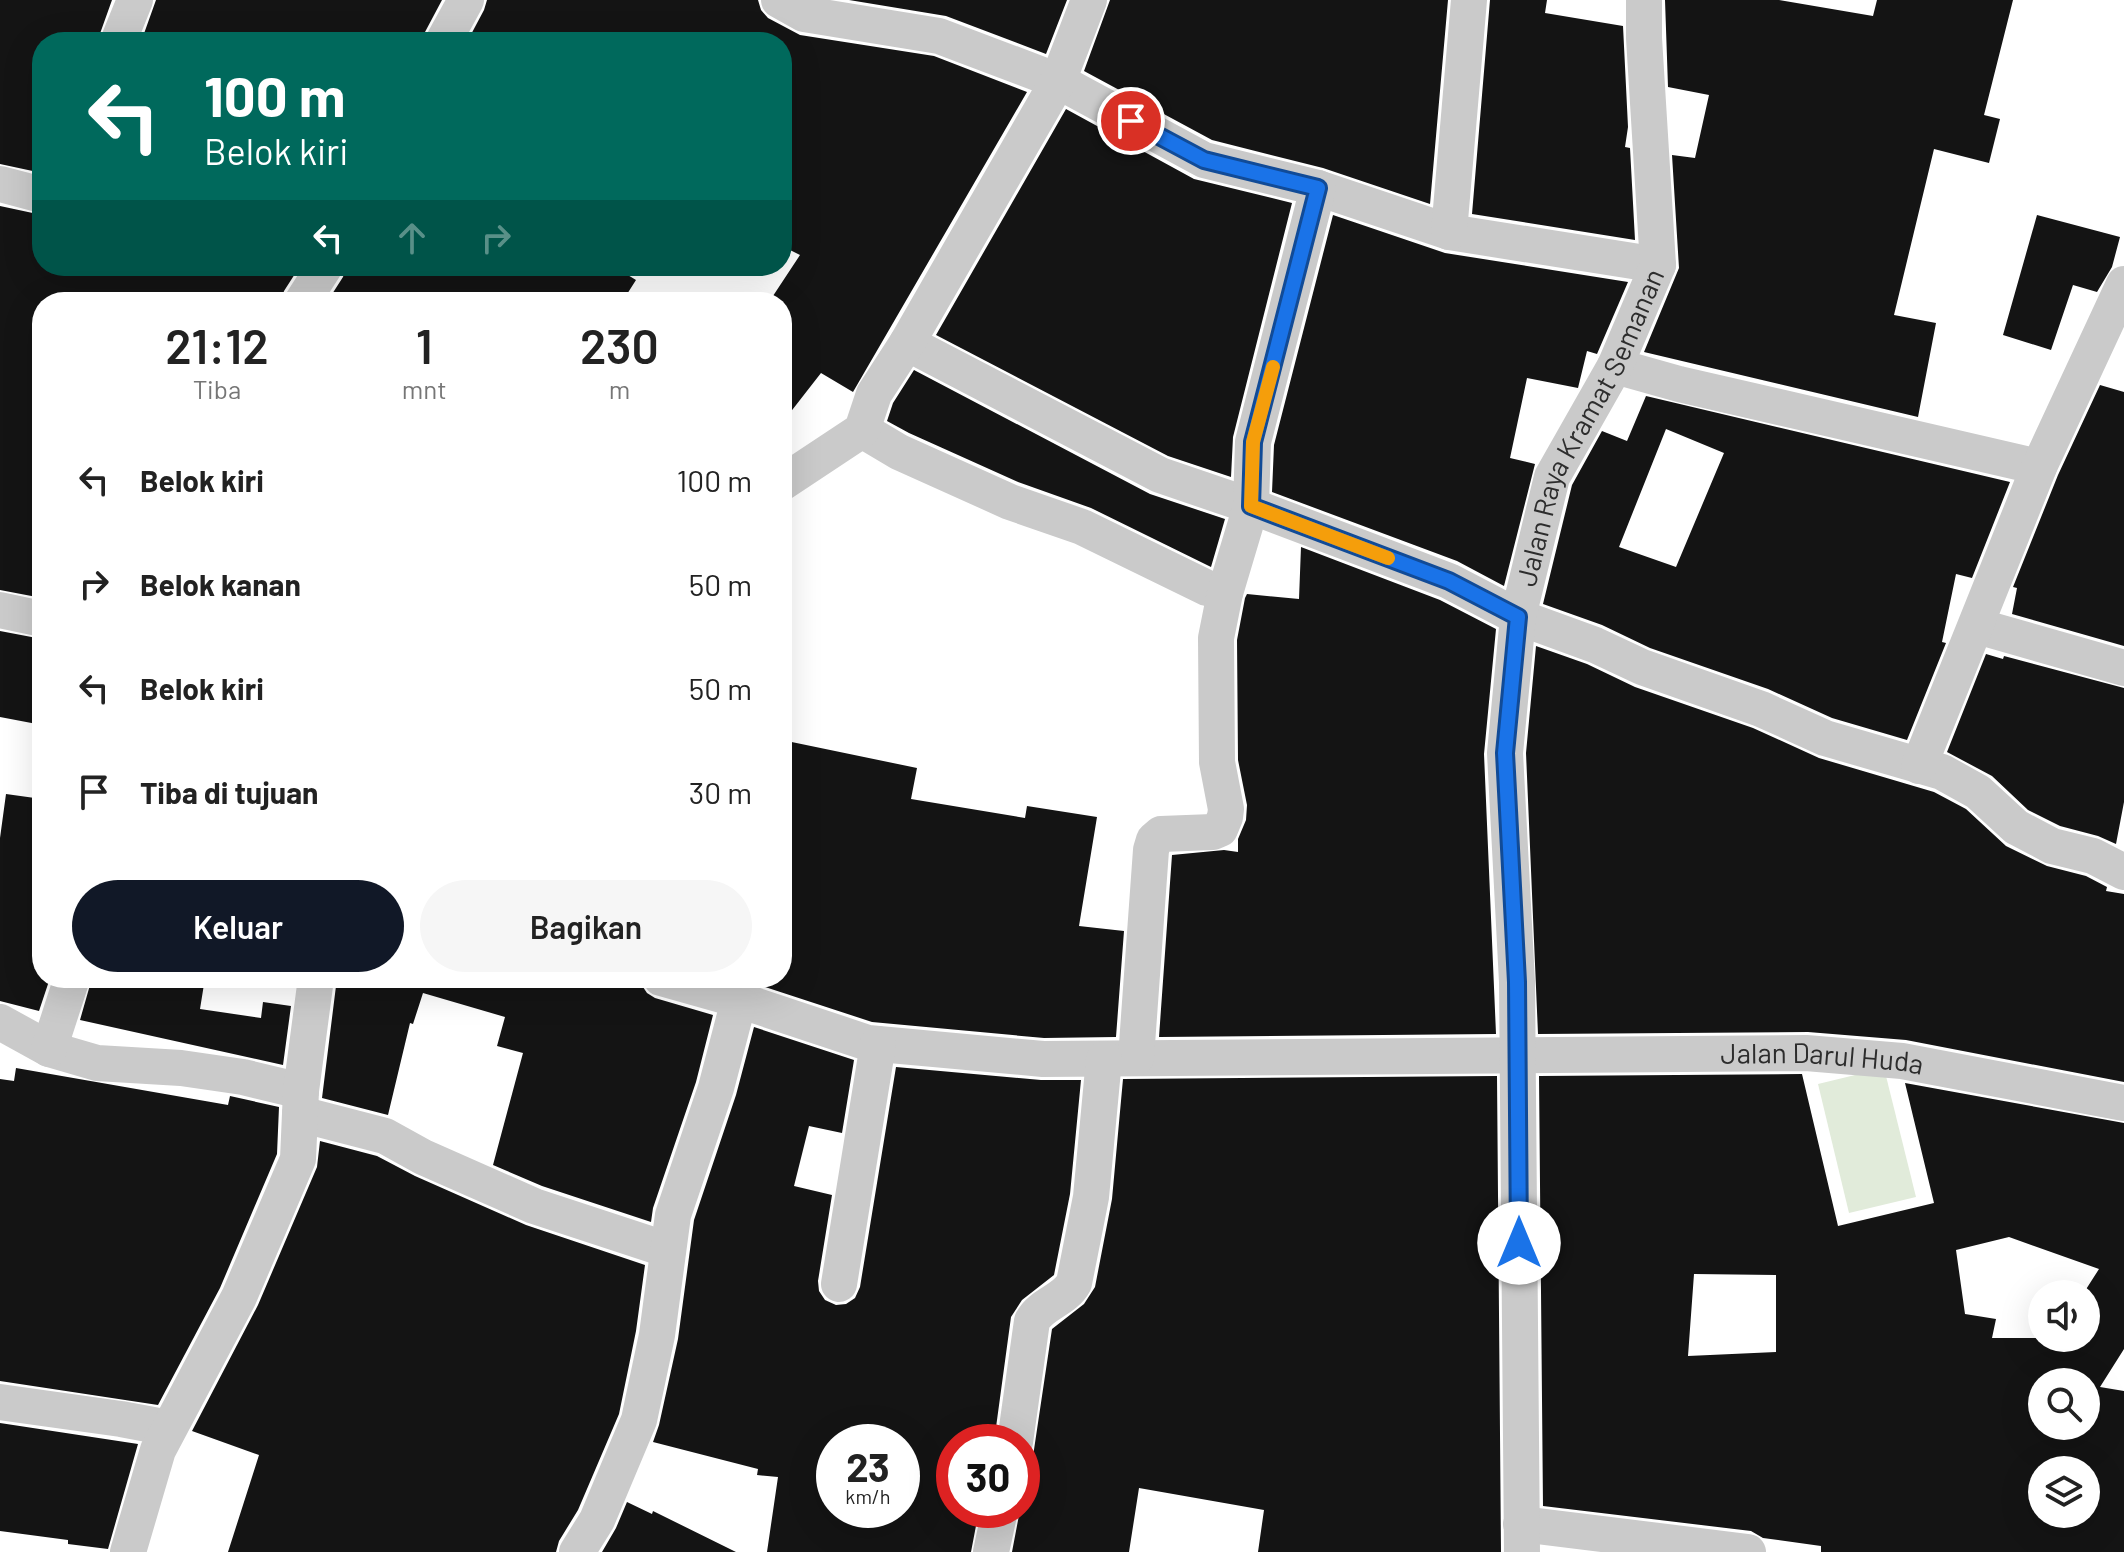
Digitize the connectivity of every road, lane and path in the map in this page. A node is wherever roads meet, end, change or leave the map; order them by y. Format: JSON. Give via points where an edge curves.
{"nodes":[{"id":1,"x":135,"y":0,"type":"edge"},
{"id":2,"x":466,"y":0,"type":"edge"},
{"id":3,"x":779,"y":0,"type":"edge"},
{"id":4,"x":1089,"y":0,"type":"edge"},
{"id":5,"x":1469,"y":0,"type":"edge"},
{"id":6,"x":1644,"y":0,"type":"edge"},
{"id":7,"x":122,"y":32,"type":"edge"},
{"id":8,"x":448,"y":32,"type":"edge"},
{"id":9,"x":1058,"y":81,"type":"junction"},
{"id":10,"x":0,"y":184,"type":"edge"},
{"id":11,"x":1318,"y":188,"type":"junction"},
{"id":12,"x":32,"y":192,"type":"edge"},
{"id":13,"x":1449,"y":232,"type":"junction"},
{"id":14,"x":1658,"y":265,"type":"junction"},
{"id":15,"x":2124,"y":284,"type":"edge"},
{"id":16,"x":907,"y":343,"type":"junction"},
{"id":17,"x":1615,"y":366,"type":"junction"},
{"id":18,"x":862,"y":430,"type":"junction"},
{"id":19,"x":2039,"y":467,"type":"junction"},
{"id":20,"x":792,"y":476,"type":"edge"},
{"id":21,"x":1251,"y":506,"type":"junction"},
{"id":22,"x":1225,"y":593,"type":"junction"},
{"id":23,"x":0,"y":610,"type":"edge"},
{"id":24,"x":32,"y":617,"type":"edge"},
{"id":25,"x":1518,"y":617,"type":"junction"},
{"id":26,"x":1977,"y":626,"type":"junction"},
{"id":27,"x":2124,"y":668,"type":"edge"},
{"id":28,"x":1919,"y":766,"type":"junction"},
{"id":29,"x":2124,"y":872,"type":"edge"},
{"id":30,"x":69,"y":988,"type":"edge"},
{"id":31,"x":315,"y":988,"type":"edge"},
{"id":32,"x":696,"y":988,"type":"edge"},
{"id":33,"x":739,"y":1000,"type":"junction"},
{"id":34,"x":0,"y":1022,"type":"edge"},
{"id":35,"x":878,"y":1044,"type":"junction"},
{"id":36,"x":49,"y":1049,"type":"junction"},
{"id":37,"x":1518,"y":1055,"type":"junction"},
{"id":38,"x":1120,"y":1058,"type":"junction"},
{"id":39,"x":301,"y":1102,"type":"junction"},
{"id":40,"x":2124,"y":1103,"type":"edge"},
{"id":41,"x":668,"y":1250,"type":"junction"},
{"id":42,"x":839,"y":1284,"type":"dead end"},
{"id":43,"x":0,"y":1402,"type":"edge"},
{"id":44,"x":1018,"y":1424,"type":"edge"},
{"id":45,"x":169,"y":1428,"type":"junction"},
{"id":46,"x":996,"y":1528,"type":"edge"},
{"id":47,"x":1522,"y":1538,"type":"edge"},
{"id":48,"x":128,"y":1552,"type":"edge"},
{"id":49,"x":577,"y":1552,"type":"edge"},
{"id":50,"x":991,"y":1552,"type":"edge"},
{"id":51,"x":1748,"y":1552,"type":"edge"}],
"edges":[{"from":1,"to":7,"type":"street"},
{"from":2,"to":8,"type":"street"},
{"from":3,"to":9,"type":"street","via":[[804,14],[939,36]]},
{"from":4,"to":9,"type":"street"},
{"from":5,"to":13,"type":"street"},
{"from":6,"to":14,"type":"street","name":"Jalan Raya Kramat Semanan"},
{"from":9,"to":11,"type":"street","via":[[1204,160]]},
{"from":9,"to":16,"type":"street"},
{"from":10,"to":12,"type":"street"},
{"from":11,"to":13,"type":"street"},
{"from":11,"to":21,"type":"street","via":[[1253,442]]},
{"from":13,"to":14,"type":"street"},
{"from":14,"to":17,"type":"street","name":"Jalan Raya Kramat Semanan"},
{"from":15,"to":19,"type":"street"},
{"from":16,"to":18,"type":"street","via":[[874,394]]},
{"from":16,"to":21,"type":"street","via":[[1160,475]]},
{"from":17,"to":19,"type":"street"},
{"from":17,"to":25,"type":"street","name":"Jalan Raya Kramat Semanan","via":[[1552,477]]},
{"from":18,"to":20,"type":"street"},
{"from":18,"to":22,"type":"street","via":[[996,496],[1082,527]]},
{"from":19,"to":26,"type":"street"},
{"from":21,"to":22,"type":"street"},
{"from":21,"to":25,"type":"street","via":[[1449,581]]},
{"from":22,"to":38,"type":"street","via":[[1216,638],[1217,762],[1225,817],[1213,832],[1161,834],[1154,840]]},
{"from":23,"to":24,"type":"street"},
{"from":25,"to":28,"type":"street","via":[[1825,738]]},
{"from":25,"to":37,"type":"street","name":"Jalan Raya Kramat Semanan","via":[[1505,753]]},
{"from":26,"to":27,"type":"street"},
{"from":26,"to":28,"type":"street"},
{"from":28,"to":29,"type":"street","via":[[1978,792],[2016,827],[2040,840]]},
{"from":30,"to":36,"type":"street"},
{"from":31,"to":39,"type":"street"},
{"from":32,"to":33,"type":"street","name":"Jalan Darul Huda"},
{"from":33,"to":35,"type":"street","name":"Jalan Darul Huda"},
{"from":33,"to":41,"type":"street","via":[[673,1215]]},
{"from":34,"to":36,"type":"street"},
{"from":35,"to":38,"type":"street","name":"Jalan Darul Huda","via":[[1043,1059]]},
{"from":35,"to":42,"type":"street"},
{"from":36,"to":39,"type":"street","via":[[97,1063],[243,1077]]},
{"from":37,"to":38,"type":"street","name":"Jalan Darul Huda"},
{"from":37,"to":40,"type":"street","name":"Jalan Darul Huda","via":[[1806,1053],[1902,1061]]},
{"from":37,"to":47,"type":"street","name":"Jalan Raya Kramat Semanan"},
{"from":38,"to":44,"type":"street","via":[[1074,1283],[1032,1321]]},
{"from":39,"to":41,"type":"street","via":[[534,1206]]},
{"from":39,"to":45,"type":"street","via":[[298,1159],[239,1297]]},
{"from":41,"to":49,"type":"street","via":[[639,1420],[597,1520]]},
{"from":43,"to":45,"type":"street"},
{"from":45,"to":48,"type":"street"},
{"from":46,"to":50,"type":"street"},
{"from":47,"to":51,"type":"street"}]}
